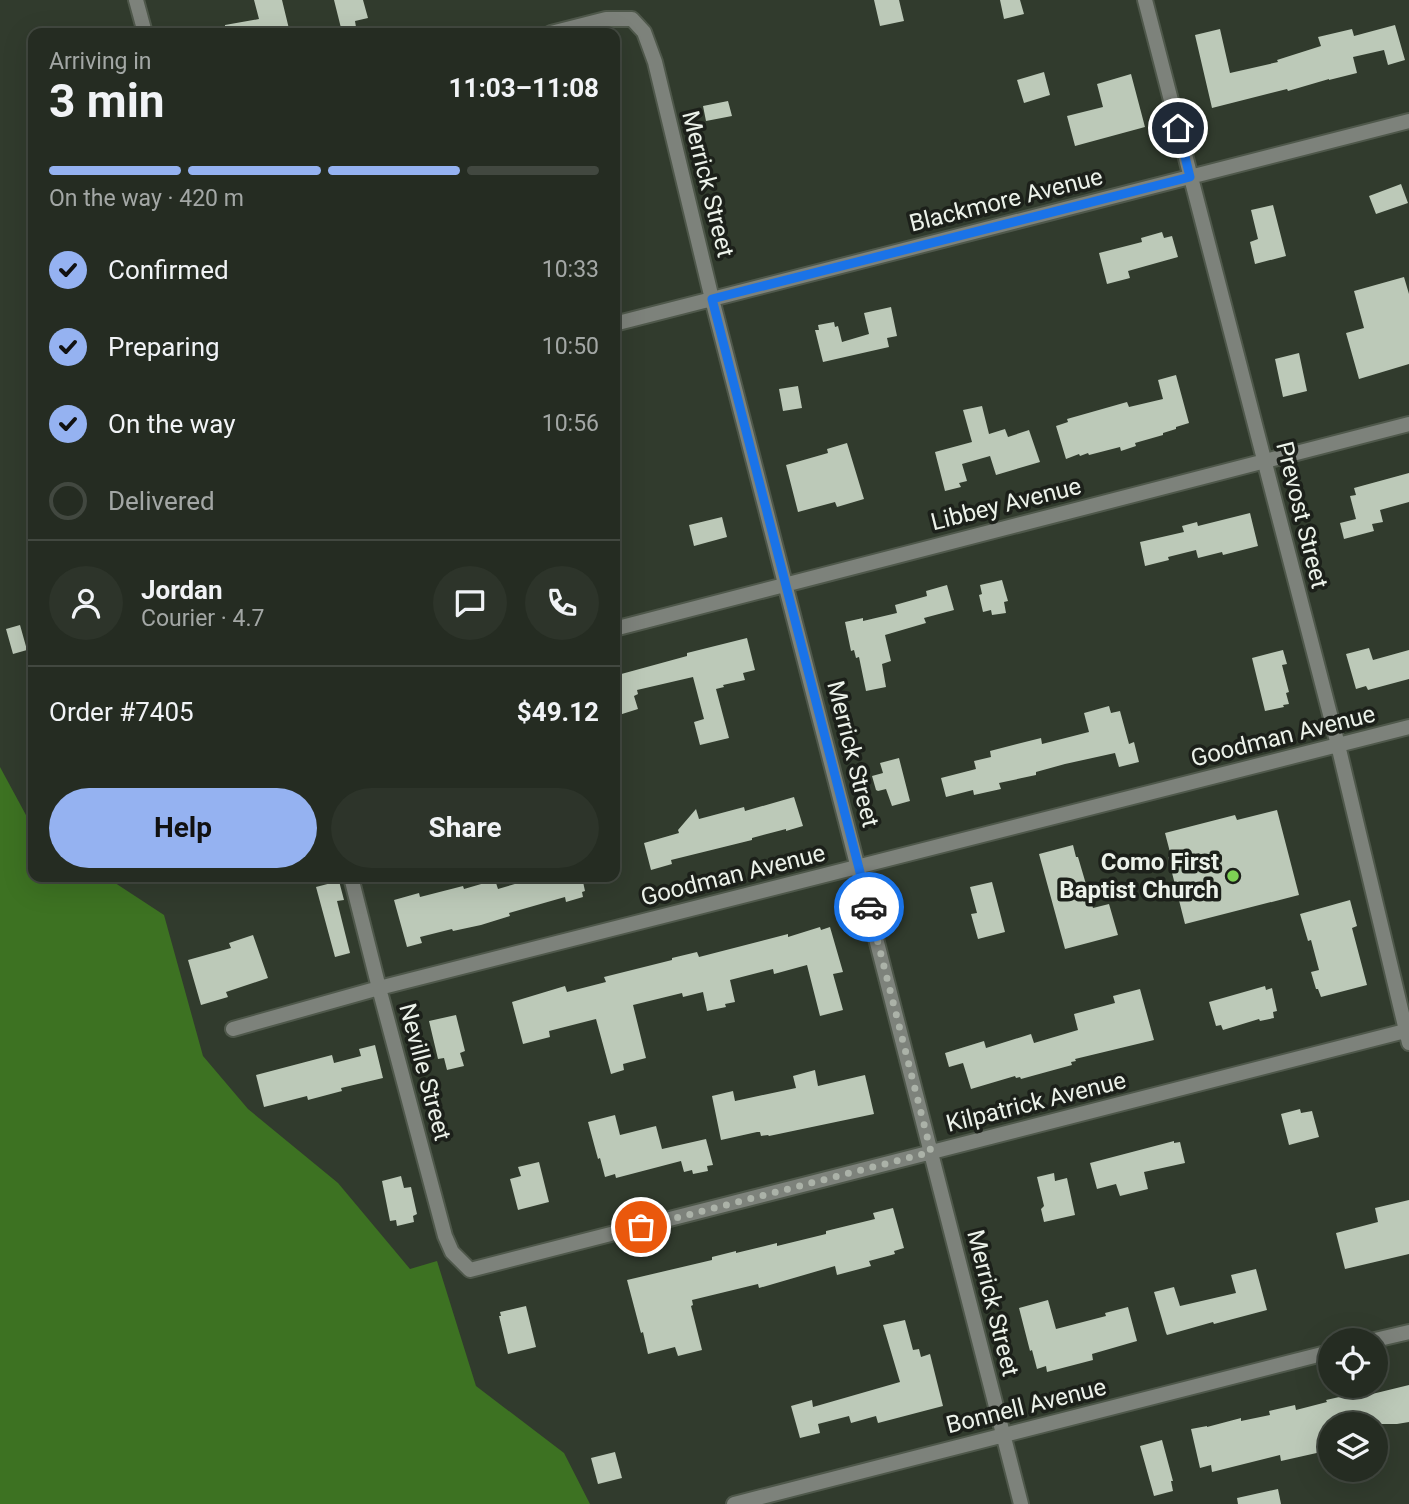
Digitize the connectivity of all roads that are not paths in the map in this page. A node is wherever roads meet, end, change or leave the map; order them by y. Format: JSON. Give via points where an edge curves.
{"nodes":[{"id":1,"x":136,"y":0,"type":"edge"},
{"id":2,"x":1145,"y":0,"type":"edge"},
{"id":3,"x":144,"y":28,"type":"edge"},
{"id":4,"x":571,"y":28,"type":"edge"},
{"id":5,"x":1409,"y":121,"type":"edge"},
{"id":6,"x":1190,"y":177,"type":"junction"},
{"id":7,"x":712,"y":299,"type":"junction"},
{"id":8,"x":620,"y":322,"type":"edge"},
{"id":9,"x":1409,"y":424,"type":"edge"},
{"id":10,"x":1264,"y":461,"type":"junction"},
{"id":11,"x":786,"y":584,"type":"junction"},
{"id":12,"x":620,"y":627,"type":"edge"},
{"id":13,"x":1409,"y":727,"type":"edge"},
{"id":14,"x":1338,"y":746,"type":"junction"},
{"id":15,"x":858,"y":867,"type":"junction"},
{"id":16,"x":352,"y":882,"type":"edge"},
{"id":17,"x":379,"y":988,"type":"junction"},
{"id":18,"x":233,"y":1029,"type":"dead end"},
{"id":19,"x":1408,"y":1035,"type":"edge"},
{"id":20,"x":931,"y":1152,"type":"junction"},
{"id":21,"x":470,"y":1270,"type":"joint"},
{"id":22,"x":1409,"y":1332,"type":"edge"},
{"id":23,"x":1388,"y":1337,"type":"edge"},
{"id":24,"x":1318,"y":1355,"type":"edge"},
{"id":25,"x":1004,"y":1435,"type":"junction"},
{"id":26,"x":734,"y":1504,"type":"edge"},
{"id":27,"x":1021,"y":1504,"type":"edge"}],
"edges":[{"from":1,"to":3,"type":"street"},
{"from":2,"to":6,"type":"street","name":"Prevost Street"},
{"from":4,"to":7,"type":"street","name":"Merrick Street","via":[[607,19],[632,19],[644,32]]},
{"from":5,"to":6,"type":"street","name":"Blackmore Avenue"},
{"from":6,"to":7,"type":"street","name":"Blackmore Avenue"},
{"from":6,"to":10,"type":"street","name":"Prevost Street"},
{"from":7,"to":8,"type":"street","name":"Blackmore Avenue"},
{"from":7,"to":11,"type":"street","name":"Merrick Street"},
{"from":9,"to":10,"type":"street","name":"Libbey Avenue"},
{"from":10,"to":11,"type":"street","name":"Libbey Avenue"},
{"from":10,"to":14,"type":"street","name":"Prevost Street"},
{"from":11,"to":12,"type":"street","name":"Libbey Avenue"},
{"from":11,"to":15,"type":"street","name":"Merrick Street"},
{"from":13,"to":14,"type":"street","name":"Goodman Avenue"},
{"from":14,"to":15,"type":"street","name":"Goodman Avenue"},
{"from":14,"to":19,"type":"street","name":"Prevost Street"},
{"from":15,"to":17,"type":"street","name":"Goodman Avenue"},
{"from":15,"to":20,"type":"street","name":"Merrick Street"},
{"from":16,"to":17,"type":"street","name":"Neville Street"},
{"from":17,"to":18,"type":"street","name":"Goodman Avenue"},
{"from":17,"to":21,"type":"street","name":"Neville Street","via":[[445,1236],[452,1252]]},
{"from":19,"to":20,"type":"street","name":"Kilpatrick Avenue"},
{"from":20,"to":21,"type":"street","name":"Kilpatrick Avenue"},
{"from":20,"to":25,"type":"street","name":"Merrick Street"},
{"from":22,"to":23,"type":"street"},
{"from":24,"to":25,"type":"street","name":"Bonnell Avenue"},
{"from":25,"to":26,"type":"street","name":"Bonnell Avenue"},
{"from":25,"to":27,"type":"street","name":"Merrick Street"}]}
